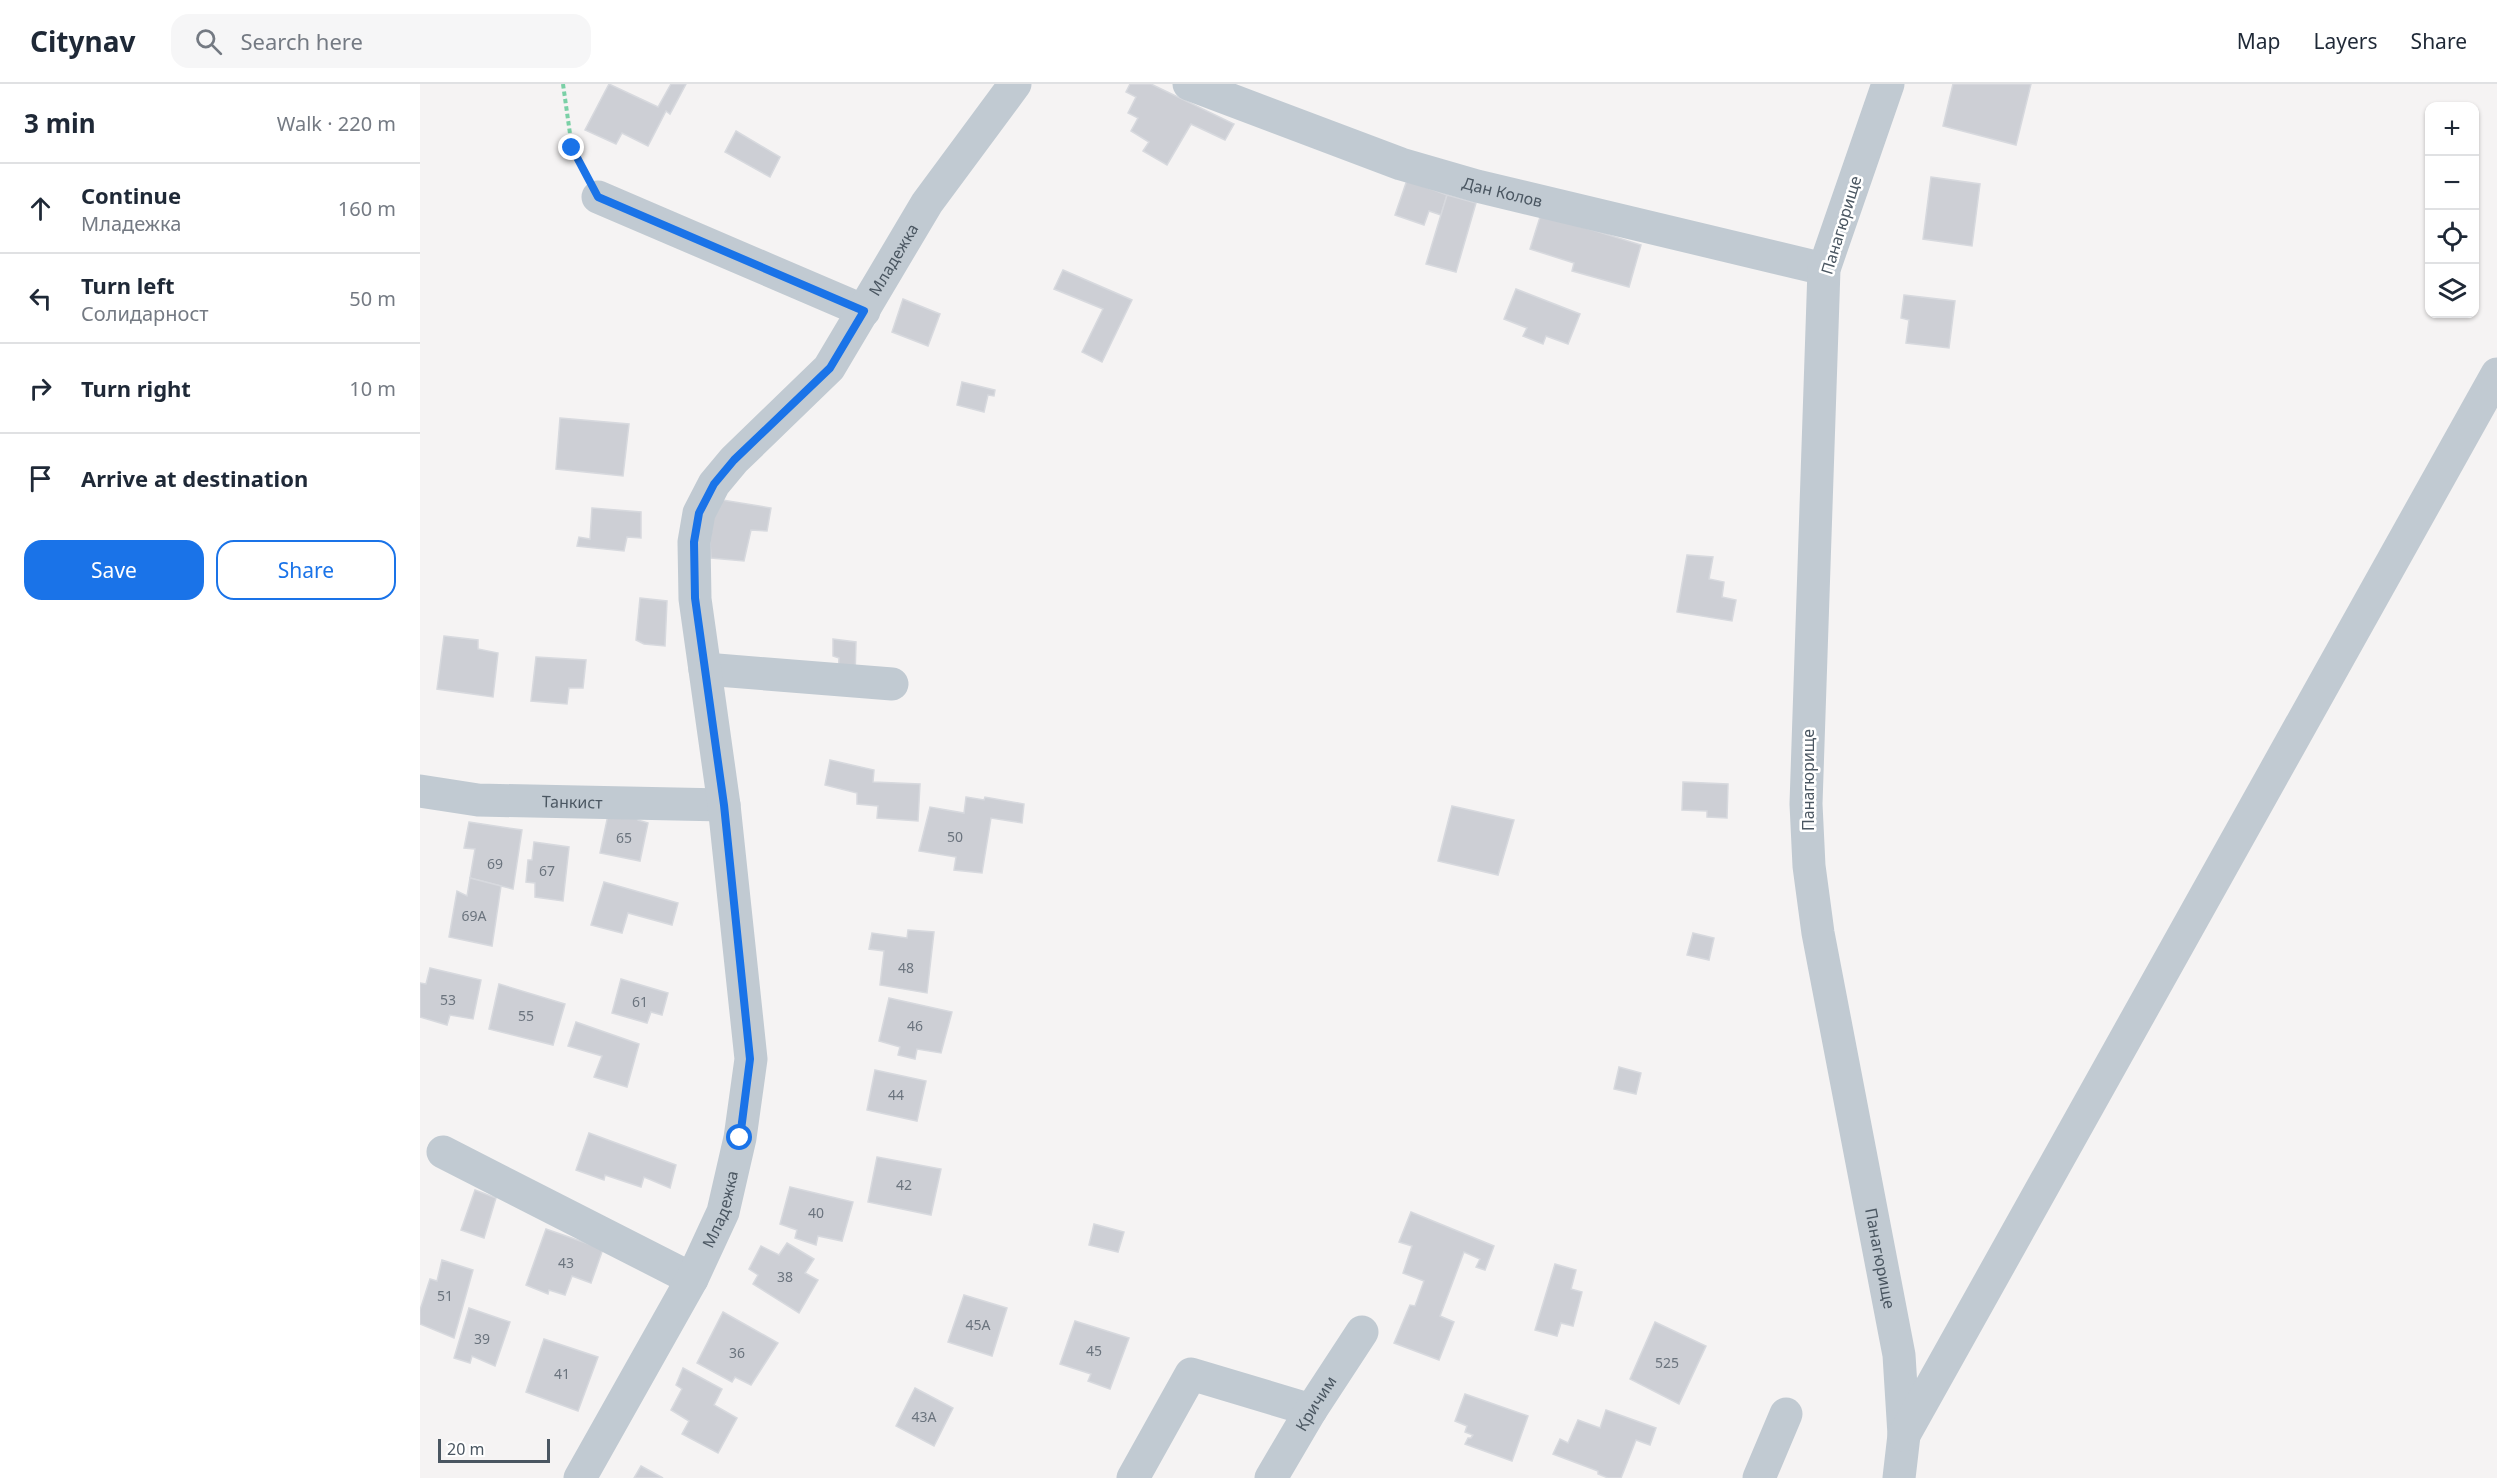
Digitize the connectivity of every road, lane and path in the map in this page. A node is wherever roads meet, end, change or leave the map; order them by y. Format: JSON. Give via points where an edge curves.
{"nodes":[{"id":1,"x":563,"y":84,"type":"edge"},
{"id":2,"x":1015,"y":84,"type":"edge"},
{"id":3,"x":1189,"y":84,"type":"edge"},
{"id":4,"x":1888,"y":84,"type":"edge"},
{"id":5,"x":598,"y":197,"type":"joint"},
{"id":6,"x":1824,"y":268,"type":"junction"},
{"id":7,"x":864,"y":311,"type":"junction"},
{"id":8,"x":2497,"y":374,"type":"edge"},
{"id":9,"x":705,"y":669,"type":"junction"},
{"id":10,"x":892,"y":684,"type":"dead end"},
{"id":11,"x":420,"y":791,"type":"edge"},
{"id":12,"x":724,"y":805,"type":"junction"},
{"id":13,"x":443,"y":1152,"type":"dead end"},
{"id":14,"x":692,"y":1279,"type":"junction"},
{"id":15,"x":1362,"y":1332,"type":"dead end"},
{"id":16,"x":1311,"y":1410,"type":"junction"},
{"id":17,"x":1786,"y":1414,"type":"dead end"},
{"id":18,"x":1904,"y":1435,"type":"junction"},
{"id":19,"x":580,"y":1478,"type":"edge"},
{"id":20,"x":1133,"y":1478,"type":"edge"},
{"id":21,"x":1271,"y":1478,"type":"edge"},
{"id":22,"x":1759,"y":1478,"type":"edge"},
{"id":23,"x":1899,"y":1478,"type":"edge"}],
"edges":[{"from":1,"to":5,"type":"path","via":[[572,148]]},
{"from":2,"to":7,"type":"street","name":"Младежка","via":[[927,203]]},
{"from":3,"to":6,"type":"street","name":"Дан Колов","via":[[1401,164],[1477,186]]},
{"from":4,"to":6,"type":"street","name":"Панагюрище"},
{"from":5,"to":7,"type":"street"},
{"from":6,"to":18,"type":"street","name":"Панагюрище","via":[[1806,804],[1809,866],[1829,999],[1899,1355]]},
{"from":7,"to":9,"type":"street","name":"Младежка","via":[[830,368],[734,460],[714,484],[699,513],[694,542],[695,598]]},
{"from":8,"to":18,"type":"street"},
{"from":9,"to":10,"type":"street"},
{"from":9,"to":12,"type":"street","name":"Младежка"},
{"from":11,"to":12,"type":"street","name":"Танкист","via":[[478,800]]},
{"from":12,"to":14,"type":"street","name":"Младежка","via":[[750,1059],[740,1138],[723,1212]]},
{"from":13,"to":14,"type":"street"},
{"from":14,"to":19,"type":"street","name":"Младежка"},
{"from":15,"to":16,"type":"street","name":"Кричим"},
{"from":16,"to":20,"type":"street","via":[[1191,1374]]},
{"from":16,"to":21,"type":"street","name":"Кричим"},
{"from":17,"to":22,"type":"street"},
{"from":18,"to":23,"type":"street","name":"Панагюрище"}]}
